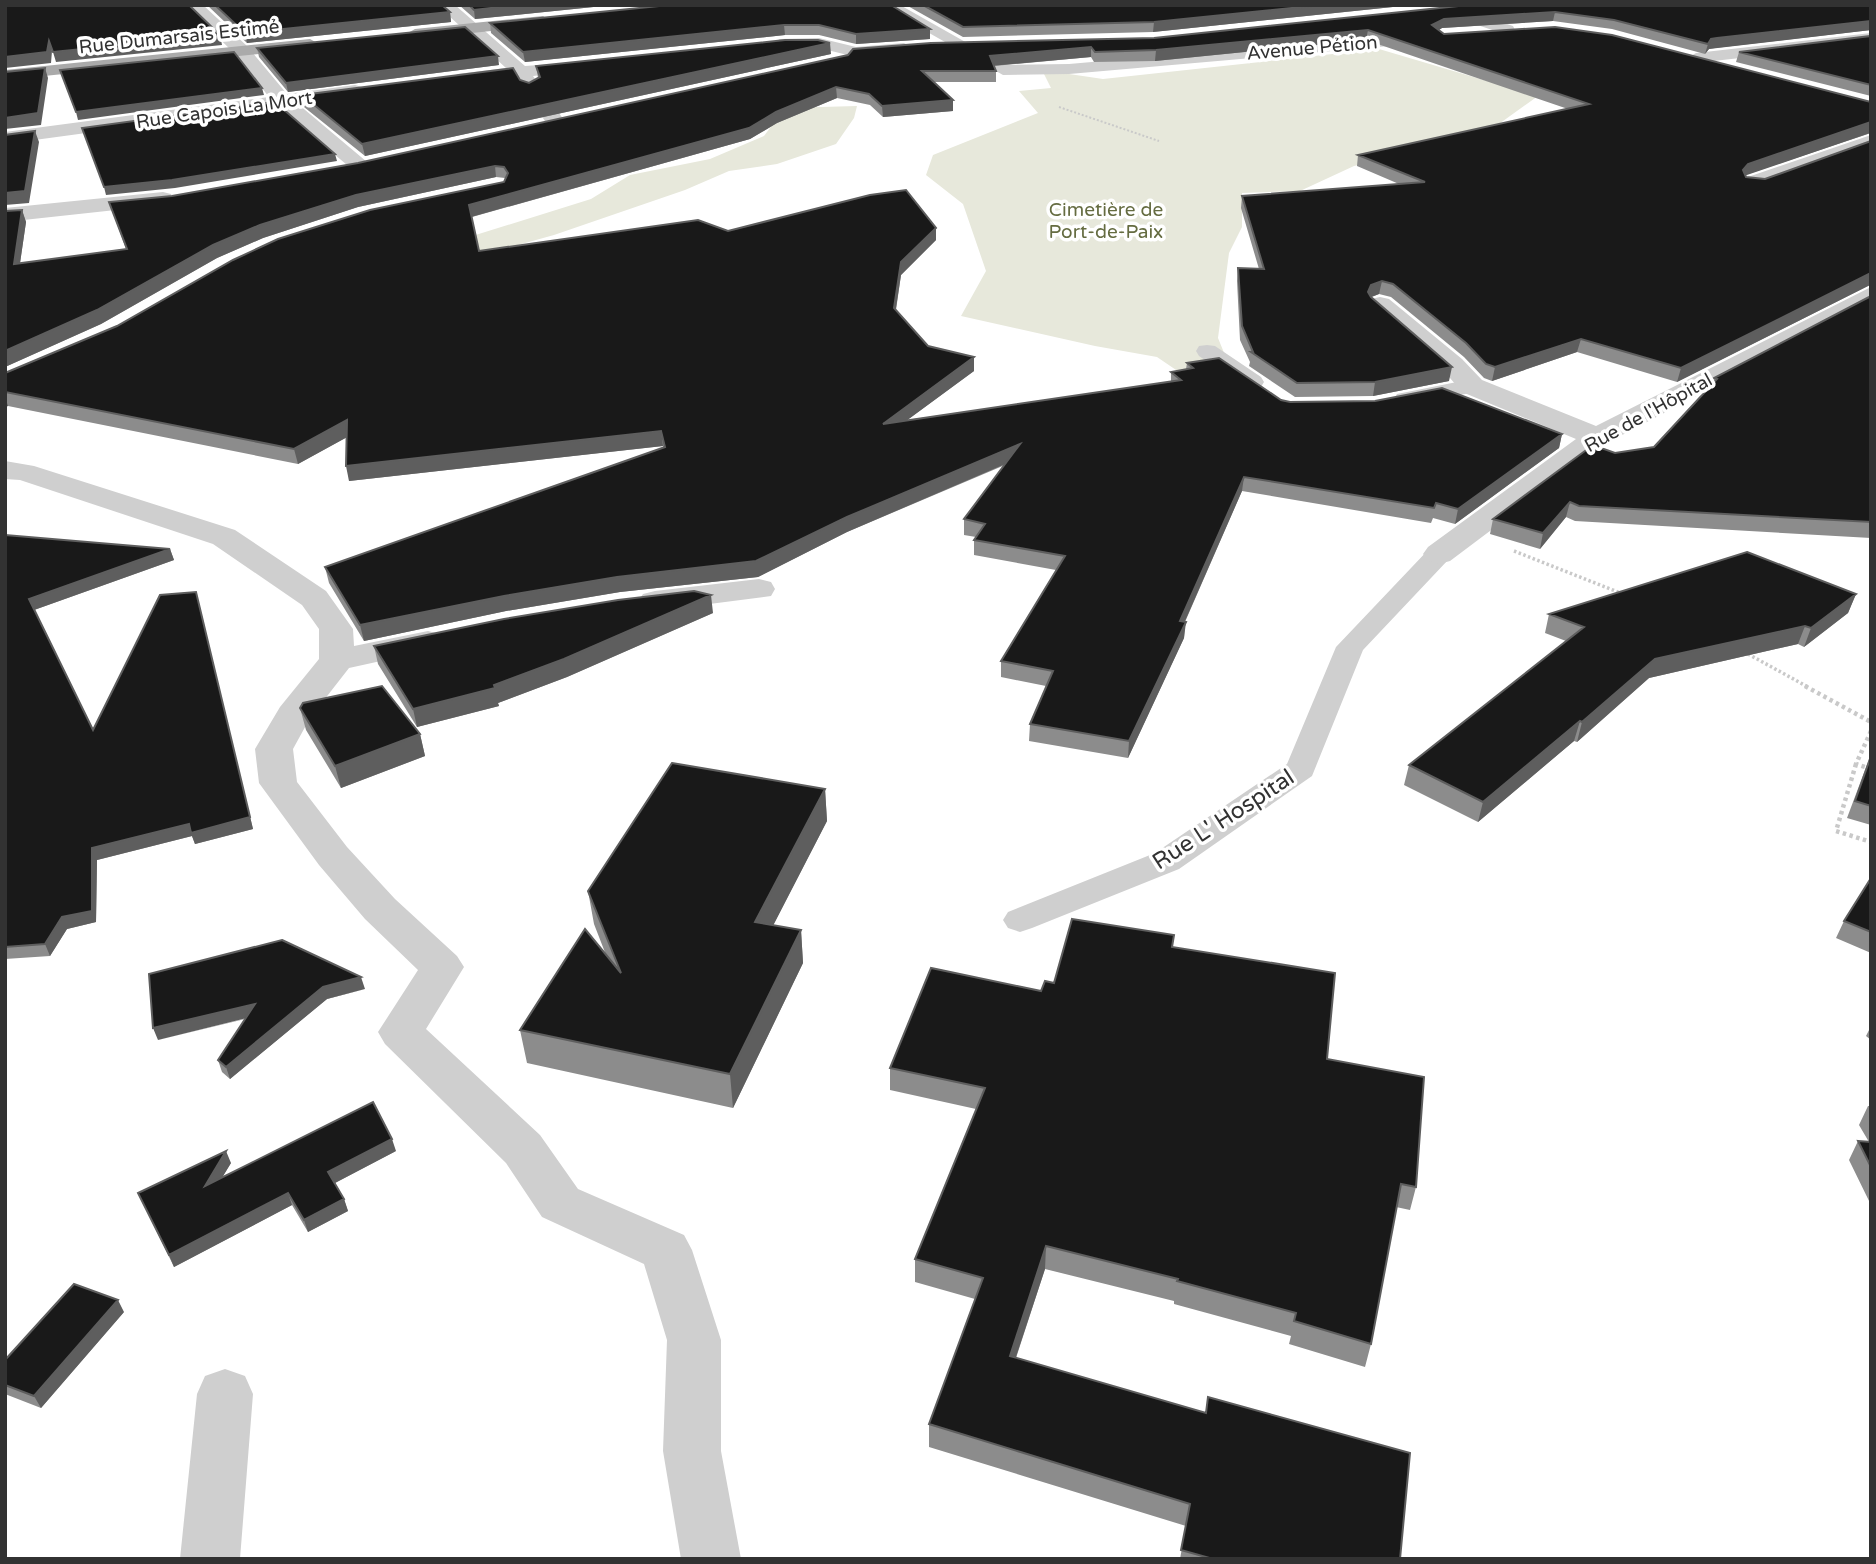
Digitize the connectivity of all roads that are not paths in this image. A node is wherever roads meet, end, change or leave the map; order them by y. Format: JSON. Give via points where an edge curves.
{"nodes":[{"id":1,"x":193,"y":5,"type":"edge"},
{"id":2,"x":445,"y":5,"type":"edge"},
{"id":3,"x":888,"y":5,"type":"edge"},
{"id":4,"x":1488,"y":5,"type":"edge"},
{"id":5,"x":555,"y":20,"type":"edge"},
{"id":6,"x":472,"y":29,"type":"junction"},
{"id":7,"x":1530,"y":29,"type":"edge"},
{"id":8,"x":1507,"y":30,"type":"junction"},
{"id":9,"x":1466,"y":34,"type":"edge"},
{"id":10,"x":391,"y":36,"type":"edge"},
{"id":11,"x":1438,"y":36,"type":"edge"},
{"id":12,"x":1871,"y":38,"type":"edge"},
{"id":13,"x":323,"y":43,"type":"edge"},
{"id":14,"x":988,"y":45,"type":"edge"},
{"id":15,"x":758,"y":46,"type":"edge"},
{"id":16,"x":961,"y":46,"type":"junction"},
{"id":17,"x":241,"y":50,"type":"junction"},
{"id":18,"x":856,"y":52,"type":"junction"},
{"id":19,"x":606,"y":63,"type":"edge"},
{"id":20,"x":827,"y":63,"type":"edge"},
{"id":21,"x":1736,"y":69,"type":"edge"},
{"id":22,"x":522,"y":73,"type":"junction"},
{"id":23,"x":5,"y":75,"type":"edge"},
{"id":24,"x":444,"y":80,"type":"edge"},
{"id":25,"x":369,"y":89,"type":"edge"},
{"id":26,"x":282,"y":101,"type":"junction"},
{"id":27,"x":580,"y":117,"type":"edge"},
{"id":28,"x":556,"y":123,"type":"junction"},
{"id":29,"x":530,"y":128,"type":"edge"},
{"id":30,"x":5,"y":138,"type":"edge"},
{"id":31,"x":1871,"y":141,"type":"edge"},
{"id":32,"x":386,"y":160,"type":"edge"},
{"id":33,"x":360,"y":166,"type":"junction"},
{"id":34,"x":333,"y":171,"type":"edge"},
{"id":35,"x":1753,"y":183,"type":"edge"},
{"id":36,"x":188,"y":195,"type":"edge"},
{"id":37,"x":5,"y":215,"type":"edge"},
{"id":38,"x":1871,"y":294,"type":"edge"},
{"id":39,"x":1380,"y":304,"type":"edge"},
{"id":40,"x":1207,"y":351,"type":"dead end"},
{"id":41,"x":1472,"y":386,"type":"junction"},
{"id":42,"x":1268,"y":393,"type":"edge"},
{"id":43,"x":1385,"y":403,"type":"edge"},
{"id":44,"x":1597,"y":437,"type":"junction"},
{"id":45,"x":5,"y":470,"type":"edge"},
{"id":46,"x":1439,"y":554,"type":"joint"},
{"id":47,"x":759,"y":589,"type":"dead end"},
{"id":48,"x":620,"y":605,"type":"edge"},
{"id":49,"x":457,"y":635,"type":"edge"},
{"id":50,"x":337,"y":660,"type":"junction"},
{"id":51,"x":1020,"y":919,"type":"dead end"},
{"id":52,"x":225,"y":1394,"type":"dead end"},
{"id":53,"x":210,"y":1559,"type":"edge"},
{"id":54,"x":711,"y":1559,"type":"edge"}],
"edges":[{"from":1,"to":17,"type":"street"},
{"from":2,"to":6,"type":"street"},
{"from":3,"to":16,"type":"street"},
{"from":4,"to":8,"type":"street","via":[[1441,10]]},
{"from":5,"to":6,"type":"main road"},
{"from":6,"to":10,"type":"main road"},
{"from":6,"to":22,"type":"street"},
{"from":7,"to":8,"type":"street"},
{"from":8,"to":9,"type":"street"},
{"from":11,"to":16,"type":"street","name":"Avenue Pétion","via":[[1069,69],[1003,70]]},
{"from":12,"to":21,"type":"street","via":[[1690,57]]},
{"from":13,"to":17,"type":"main road","name":"Rue Dumarsais Estimé"},
{"from":14,"to":16,"type":"street"},
{"from":15,"to":18,"type":"street","via":[[819,43]]},
{"from":16,"to":18,"type":"street"},
{"from":17,"to":23,"type":"main road","name":"Rue Dumarsais Estimé"},
{"from":17,"to":26,"type":"street"},
{"from":18,"to":20,"type":"street"},
{"from":19,"to":22,"type":"street"},
{"from":22,"to":24,"type":"street"},
{"from":22,"to":28,"type":"street"},
{"from":25,"to":26,"type":"street","name":"Rue Capois La Mort"},
{"from":26,"to":30,"type":"street","name":"Rue Capois La Mort"},
{"from":26,"to":33,"type":"street"},
{"from":27,"to":28,"type":"street"},
{"from":28,"to":29,"type":"street"},
{"from":31,"to":35,"type":"street"},
{"from":32,"to":33,"type":"street"},
{"from":33,"to":34,"type":"street"},
{"from":36,"to":37,"type":"street"},
{"from":38,"to":44,"type":"street","name":"Rue de l'Hôpital"},
{"from":39,"to":41,"type":"street"},
{"from":40,"to":42,"type":"lane"},
{"from":41,"to":43,"type":"lane"},
{"from":41,"to":44,"type":"street"},
{"from":44,"to":46,"type":"street","name":"Rue de l'Hôpital"},
{"from":45,"to":50,"type":"street","via":[[24,472],[225,537],[314,598],[336,629]]},
{"from":46,"to":51,"type":"lane","name":"Rue L' Hospital","via":[[1350,647],[1301,769],[1167,861]]},
{"from":47,"to":48,"type":"street"},
{"from":49,"to":50,"type":"street"},
{"from":50,"to":54,"type":"street","via":[[293,715],[274,749],[278,783],[380,909],[442,967],[401,1032],[523,1149],[560,1203],[666,1250],[694,1340],[692,1451]]},
{"from":52,"to":53,"type":"street"}]}
